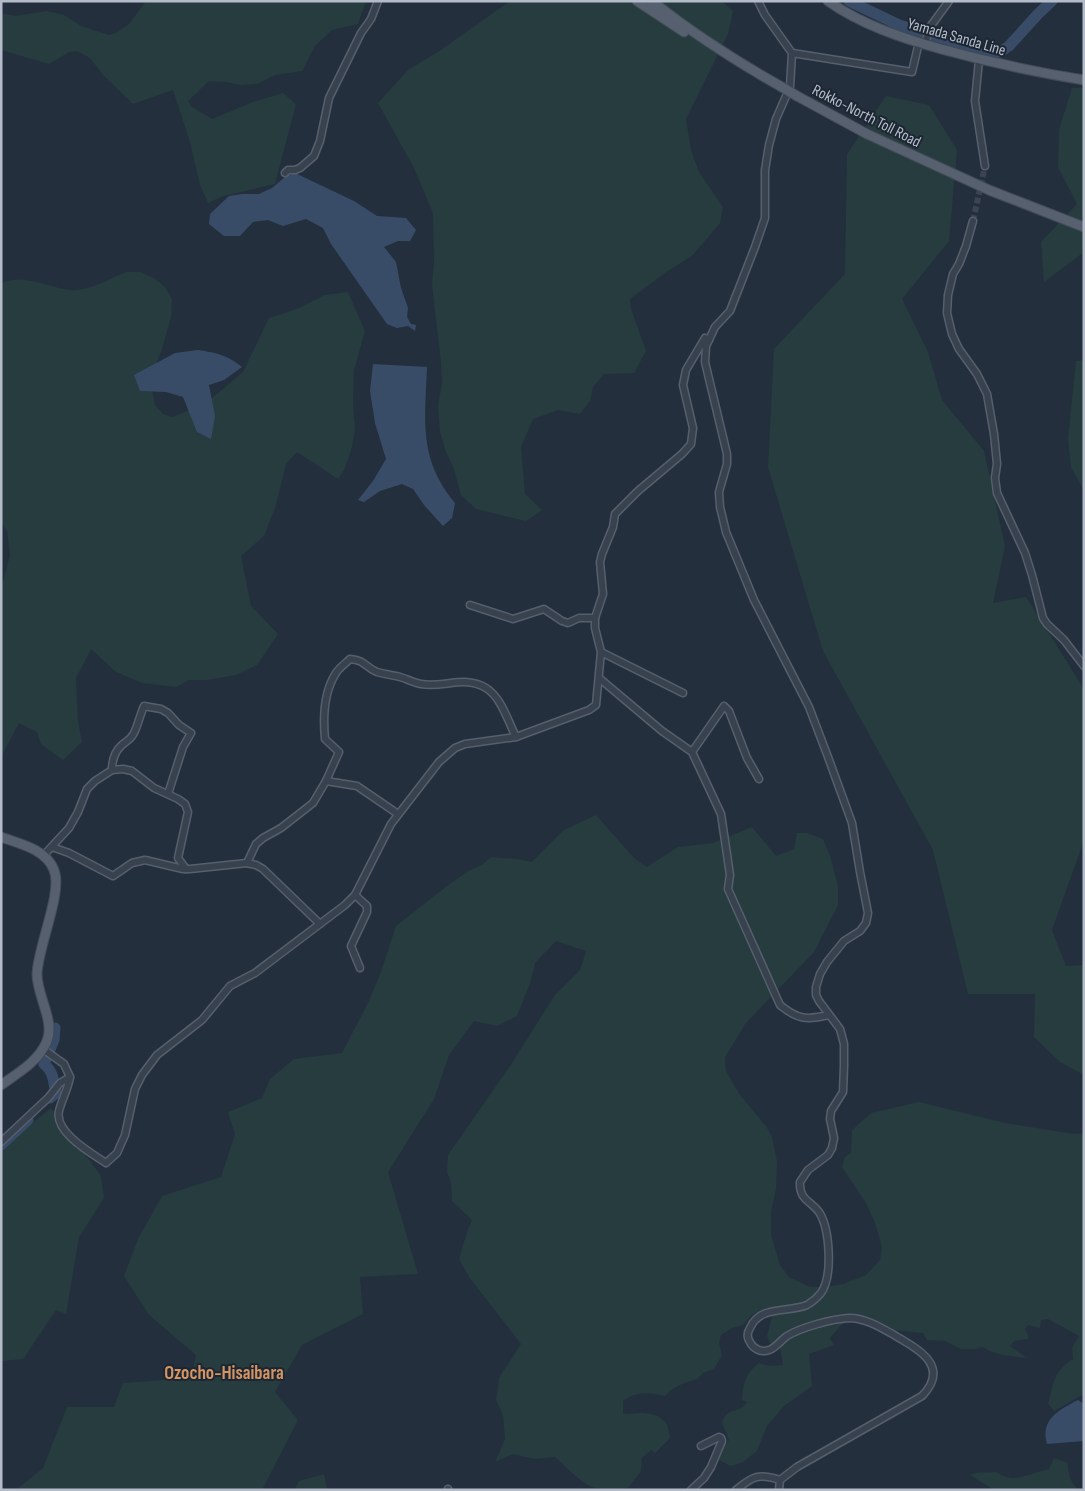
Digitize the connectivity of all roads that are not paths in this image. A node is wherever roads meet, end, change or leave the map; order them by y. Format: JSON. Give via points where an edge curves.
{"nodes":[{"id":1,"x":378,"y":1,"type":"edge"},
{"id":2,"x":636,"y":1,"type":"edge"},
{"id":3,"x":652,"y":1,"type":"edge"},
{"id":4,"x":660,"y":1,"type":"edge"},
{"id":5,"x":758,"y":1,"type":"edge"},
{"id":6,"x":828,"y":1,"type":"edge"},
{"id":7,"x":950,"y":1,"type":"edge"},
{"id":8,"x":686,"y":27,"type":"junction"},
{"id":9,"x":922,"y":43,"type":"junction"},
{"id":10,"x":792,"y":54,"type":"junction"},
{"id":11,"x":979,"y":60,"type":"junction"},
{"id":12,"x":750,"y":69,"type":"junction"},
{"id":13,"x":1084,"y":80,"type":"edge"},
{"id":14,"x":985,"y":166,"type":"tunnel mouth"},
{"id":15,"x":284,"y":172,"type":"dead end"},
{"id":16,"x":973,"y":221,"type":"tunnel mouth"},
{"id":17,"x":1084,"y":226,"type":"edge"},
{"id":18,"x":709,"y":340,"type":"junction"},
{"id":19,"x":470,"y":605,"type":"dead end"},
{"id":20,"x":595,"y":618,"type":"junction"},
{"id":21,"x":601,"y":652,"type":"junction"},
{"id":22,"x":1084,"y":666,"type":"edge"},
{"id":23,"x":599,"y":678,"type":"junction"},
{"id":24,"x":684,"y":693,"type":"dead end"},
{"id":25,"x":516,"y":737,"type":"junction"},
{"id":26,"x":692,"y":752,"type":"junction"},
{"id":27,"x":112,"y":770,"type":"junction"},
{"id":28,"x":759,"y":780,"type":"dead end"},
{"id":29,"x":326,"y":781,"type":"junction"},
{"id":30,"x":168,"y":794,"type":"junction"},
{"id":31,"x":398,"y":814,"type":"junction"},
{"id":32,"x":1,"y":837,"type":"edge"},
{"id":33,"x":52,"y":847,"type":"junction"},
{"id":34,"x":44,"y":855,"type":"junction"},
{"id":35,"x":247,"y":863,"type":"junction"},
{"id":36,"x":186,"y":869,"type":"junction"},
{"id":37,"x":354,"y":895,"type":"junction"},
{"id":38,"x":320,"y":924,"type":"junction"},
{"id":39,"x":360,"y":968,"type":"dead end"},
{"id":40,"x":829,"y":1015,"type":"junction"},
{"id":41,"x":43,"y":1049,"type":"junction"},
{"id":42,"x":70,"y":1077,"type":"junction"},
{"id":43,"x":1,"y":1086,"type":"edge"},
{"id":44,"x":1,"y":1142,"type":"edge"},
{"id":45,"x":701,"y":1446,"type":"dead end"},
{"id":46,"x":780,"y":1480,"type":"junction"},
{"id":47,"x":692,"y":1490,"type":"edge"},
{"id":48,"x":736,"y":1490,"type":"edge"},
{"id":49,"x":779,"y":1490,"type":"edge"}],
"edges":[{"from":1,"to":15,"type":"street","via":[[328,98],[314,156],[300,168]]},
{"from":2,"to":12,"type":"main road","via":[[721,55]]},
{"from":3,"to":8,"type":"main road","name":"Rokko-North Toll Road"},
{"from":4,"to":8,"type":"main road"},
{"from":5,"to":10,"type":"street"},
{"from":6,"to":9,"type":"main road","name":"Yamada Sanda Line","via":[[861,20]]},
{"from":7,"to":9,"type":"street"},
{"from":8,"to":12,"type":"main road","name":"Rokko-North Toll Road"},
{"from":9,"to":10,"type":"street","via":[[912,72]]},
{"from":9,"to":11,"type":"main road","name":"Yamada Sanda Line"},
{"from":10,"to":18,"type":"street","via":[[790,86],[769,145],[765,170],[765,218],[730,310],[715,326]]},
{"from":11,"to":13,"type":"main road","name":"Yamada Sanda Line"},
{"from":11,"to":14,"type":"street","via":[[975,101]]},
{"from":12,"to":17,"type":"main road","name":"Rokko-North Toll Road","bridge":true,"via":[[867,134],[989,190]]},
{"from":16,"to":22,"type":"street","via":[[948,295],[947,313],[959,349],[987,394],[994,434],[997,493],[1025,553],[1043,618]]},
{"from":18,"to":20,"type":"street","via":[[705,338],[686,370],[683,385],[693,428],[691,444],[615,514],[600,562],[602,594]]},
{"from":18,"to":40,"type":"street","via":[[704,362],[727,454],[719,492],[726,532],[754,600],[809,708],[852,823],[868,913],[866,924],[844,941],[820,974],[816,995]]},
{"from":19,"to":20,"type":"street","via":[[514,619],[544,609],[568,623],[579,618]]},
{"from":20,"to":21,"type":"street"},
{"from":21,"to":23,"type":"street"},
{"from":21,"to":24,"type":"street"},
{"from":23,"to":25,"type":"street","via":[[596,705],[589,710]]},
{"from":23,"to":26,"type":"street"},
{"from":25,"to":29,"type":"street","via":[[497,699],[485,686],[457,681],[421,684],[376,671],[359,660],[350,659],[336,674],[327,694],[323,718],[325,740],[339,752]]},
{"from":25,"to":31,"type":"street","via":[[455,748],[439,762]]},
{"from":26,"to":28,"type":"street","via":[[724,706],[729,710]]},
{"from":26,"to":40,"type":"street","via":[[721,814],[730,875],[728,889],[780,1005],[800,1018]]},
{"from":27,"to":30,"type":"street","via":[[132,771]]},
{"from":27,"to":30,"type":"street","via":[[114,754],[129,740],[144,706],[161,709],[191,733],[183,747]]},
{"from":27,"to":33,"type":"street","via":[[88,789],[78,812]]},
{"from":29,"to":31,"type":"street","via":[[357,786]]},
{"from":29,"to":35,"type":"street","via":[[312,803],[256,844]]},
{"from":30,"to":36,"type":"street","via":[[185,804],[188,812],[178,858]]},
{"from":31,"to":37,"type":"street"},
{"from":32,"to":34,"type":"main road"},
{"from":33,"to":34,"type":"street"},
{"from":33,"to":36,"type":"street","via":[[113,876],[132,863],[145,860]]},
{"from":34,"to":41,"type":"main road","via":[[55,871],[57,881],[37,974],[50,1029]]},
{"from":35,"to":36,"type":"street"},
{"from":35,"to":38,"type":"street","via":[[264,869]]},
{"from":37,"to":38,"type":"street"},
{"from":37,"to":39,"type":"street","via":[[367,906],[352,946]]},
{"from":38,"to":42,"type":"street","via":[[256,973],[230,986],[202,1020],[157,1055],[135,1089],[125,1135],[117,1153],[106,1163],[63,1129],[59,1121]]},
{"from":40,"to":46,"type":"street","via":[[840,1029],[844,1044],[843,1092],[831,1111],[832,1148],[800,1182],[805,1200],[818,1212],[824,1225],[830,1264],[826,1282],[820,1294],[807,1304],[762,1314],[752,1323],[748,1336],[753,1348],[770,1350],[800,1330],[857,1318],[919,1350],[930,1361],[932,1381],[927,1391],[915,1401],[797,1467]]},
{"from":41,"to":42,"type":"street","via":[[64,1064]]},
{"from":41,"to":43,"type":"main road"},
{"from":42,"to":44,"type":"street"},
{"from":45,"to":47,"type":"street","via":[[722,1438],[711,1467]]},
{"from":46,"to":48,"type":"street","via":[[756,1477]]},
{"from":46,"to":49,"type":"street"}]}
